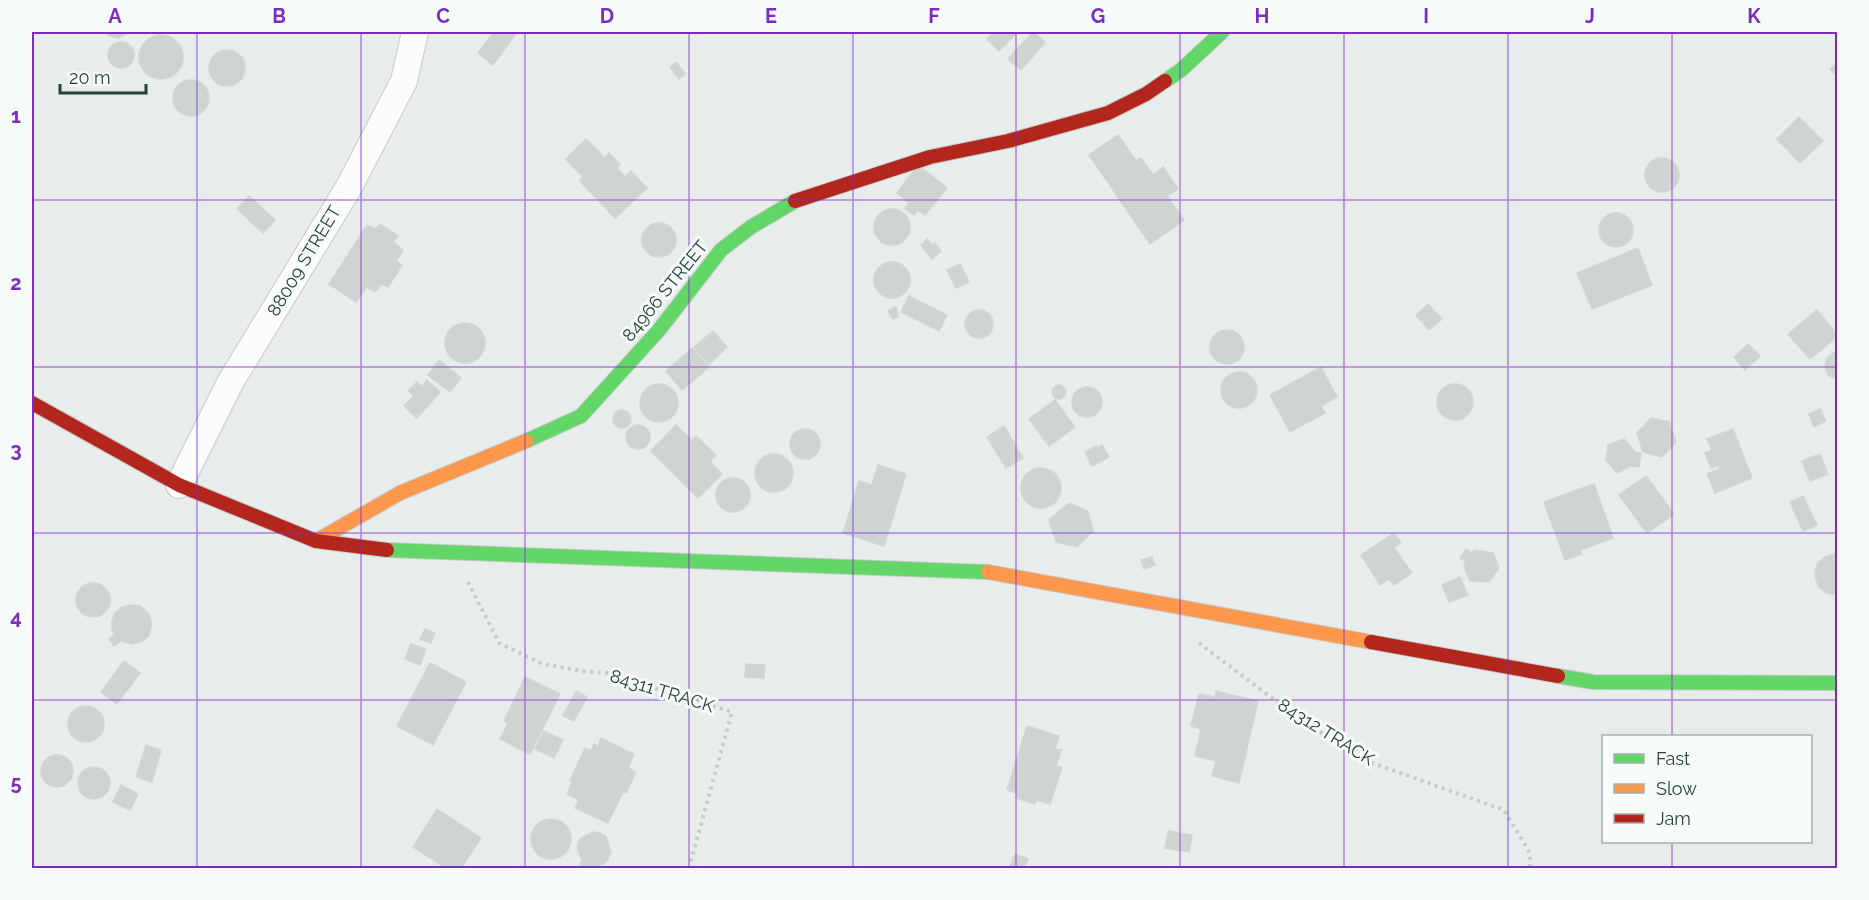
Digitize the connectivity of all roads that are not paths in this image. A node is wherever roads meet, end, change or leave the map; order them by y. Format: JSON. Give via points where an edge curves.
{"nodes":[{"id":1,"x":415,"y":32,"type":"edge"},
{"id":2,"x":1222,"y":32,"type":"edge"},
{"id":3,"x":32,"y":403,"type":"edge"},
{"id":4,"x":179,"y":485,"type":"junction"},
{"id":5,"x":316,"y":541,"type":"junction"},
{"id":6,"x":1838,"y":683,"type":"edge"}],
"edges":[{"from":1,"to":4,"type":"street","name":"88009 STREET","via":[[404,81],[350,187],[231,381]]},
{"from":2,"to":5,"type":"street","name":"84966 STREET","via":[[1172,76],[1108,113],[1008,141],[930,157],[790,202],[721,250],[659,330],[581,416],[400,493]]},
{"from":3,"to":4,"type":"street"},
{"from":4,"to":5,"type":"street"},
{"from":5,"to":6,"type":"street","via":[[379,550],[983,571],[1593,682]]}]}
